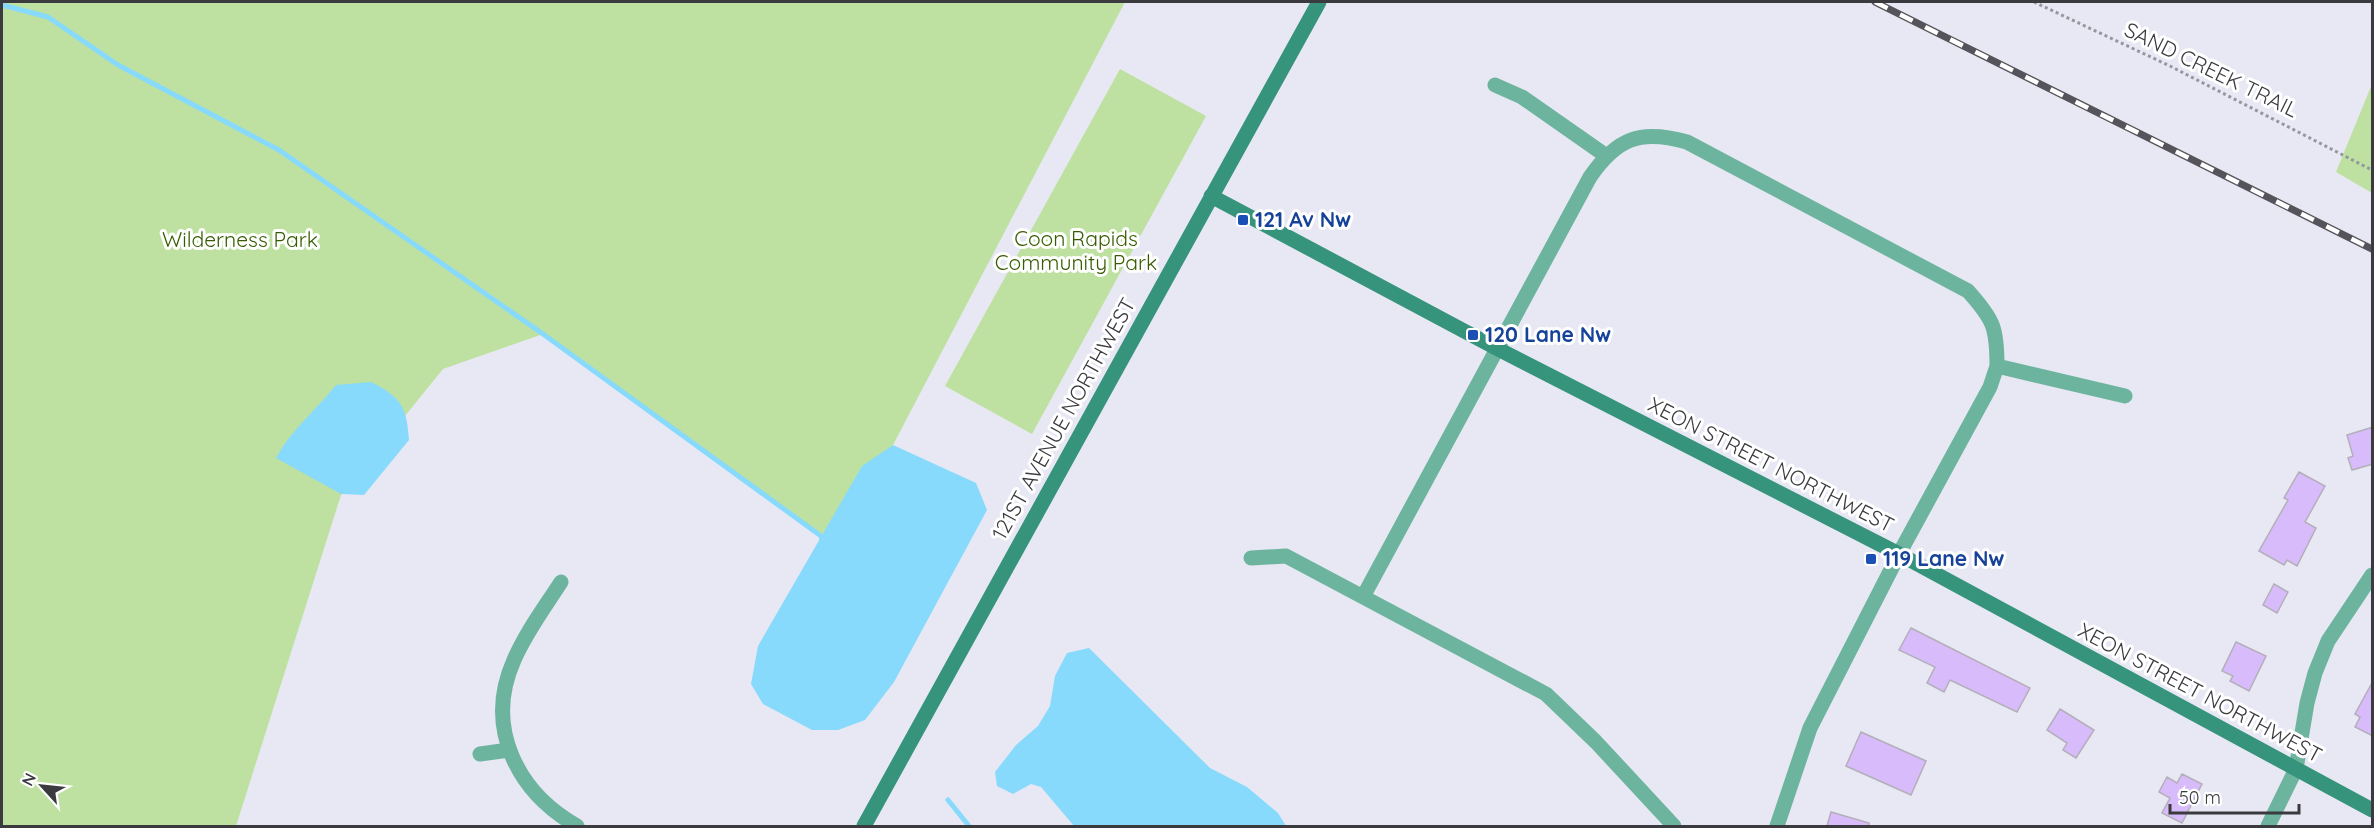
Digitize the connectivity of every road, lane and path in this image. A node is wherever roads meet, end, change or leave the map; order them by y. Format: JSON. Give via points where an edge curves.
{"nodes":[{"id":1,"x":1319,"y":2,"type":"edge"},
{"id":2,"x":2034,"y":2,"type":"edge"},
{"id":3,"x":1496,"y":85,"type":"dead end"},
{"id":4,"x":1605,"y":155,"type":"junction"},
{"id":5,"x":2373,"y":170,"type":"edge"},
{"id":6,"x":1211,"y":196,"type":"junction"},
{"id":7,"x":1496,"y":348,"type":"junction"},
{"id":8,"x":1997,"y":366,"type":"junction"},
{"id":9,"x":2125,"y":396,"type":"dead end"},
{"id":10,"x":1899,"y":554,"type":"junction"},
{"id":11,"x":1251,"y":558,"type":"dead end"},
{"id":12,"x":2373,"y":575,"type":"edge"},
{"id":13,"x":561,"y":582,"type":"dead end"},
{"id":14,"x":1364,"y":595,"type":"junction"},
{"id":15,"x":509,"y":750,"type":"junction"},
{"id":16,"x":480,"y":754,"type":"dead end"},
{"id":17,"x":2296,"y":769,"type":"junction"},
{"id":18,"x":2373,"y":810,"type":"edge"},
{"id":19,"x":576,"y":826,"type":"edge"},
{"id":20,"x":864,"y":826,"type":"edge"},
{"id":21,"x":1674,"y":826,"type":"edge"},
{"id":22,"x":1777,"y":826,"type":"edge"},
{"id":23,"x":2268,"y":826,"type":"edge"}],
"edges":[{"from":1,"to":6,"type":"street","name":"121ST AVENUE NORTHWEST"},
{"from":2,"to":5,"type":"path","name":"SAND CREEK TRAIL","via":[[2170,66]]},
{"from":3,"to":4,"type":"street","via":[[1522,97]]},
{"from":4,"to":7,"type":"street"},
{"from":4,"to":8,"type":"street","via":[[1620,144],[1644,136],[1664,135],[1687,142],[1968,291],[1997,334]]},
{"from":6,"to":7,"type":"street","name":"XEON STREET NORTHWEST"},
{"from":6,"to":20,"type":"street","name":"121ST AVENUE NORTHWEST"},
{"from":7,"to":10,"type":"street","name":"XEON STREET NORTHWEST"},
{"from":7,"to":14,"type":"street"},
{"from":8,"to":9,"type":"street"},
{"from":8,"to":10,"type":"street","via":[[1990,387]]},
{"from":10,"to":17,"type":"street","name":"XEON STREET NORTHWEST"},
{"from":10,"to":22,"type":"street","via":[[1810,728]]},
{"from":11,"to":14,"type":"street","via":[[1286,556]]},
{"from":12,"to":17,"type":"street","via":[[2328,641],[2315,673]]},
{"from":13,"to":15,"type":"street","via":[[513,661],[503,721]]},
{"from":14,"to":21,"type":"street","via":[[1546,694]]},
{"from":15,"to":16,"type":"street"},
{"from":15,"to":19,"type":"street","via":[[521,778],[537,796]]},
{"from":17,"to":18,"type":"street","name":"XEON STREET NORTHWEST"},
{"from":17,"to":23,"type":"street"}]}
